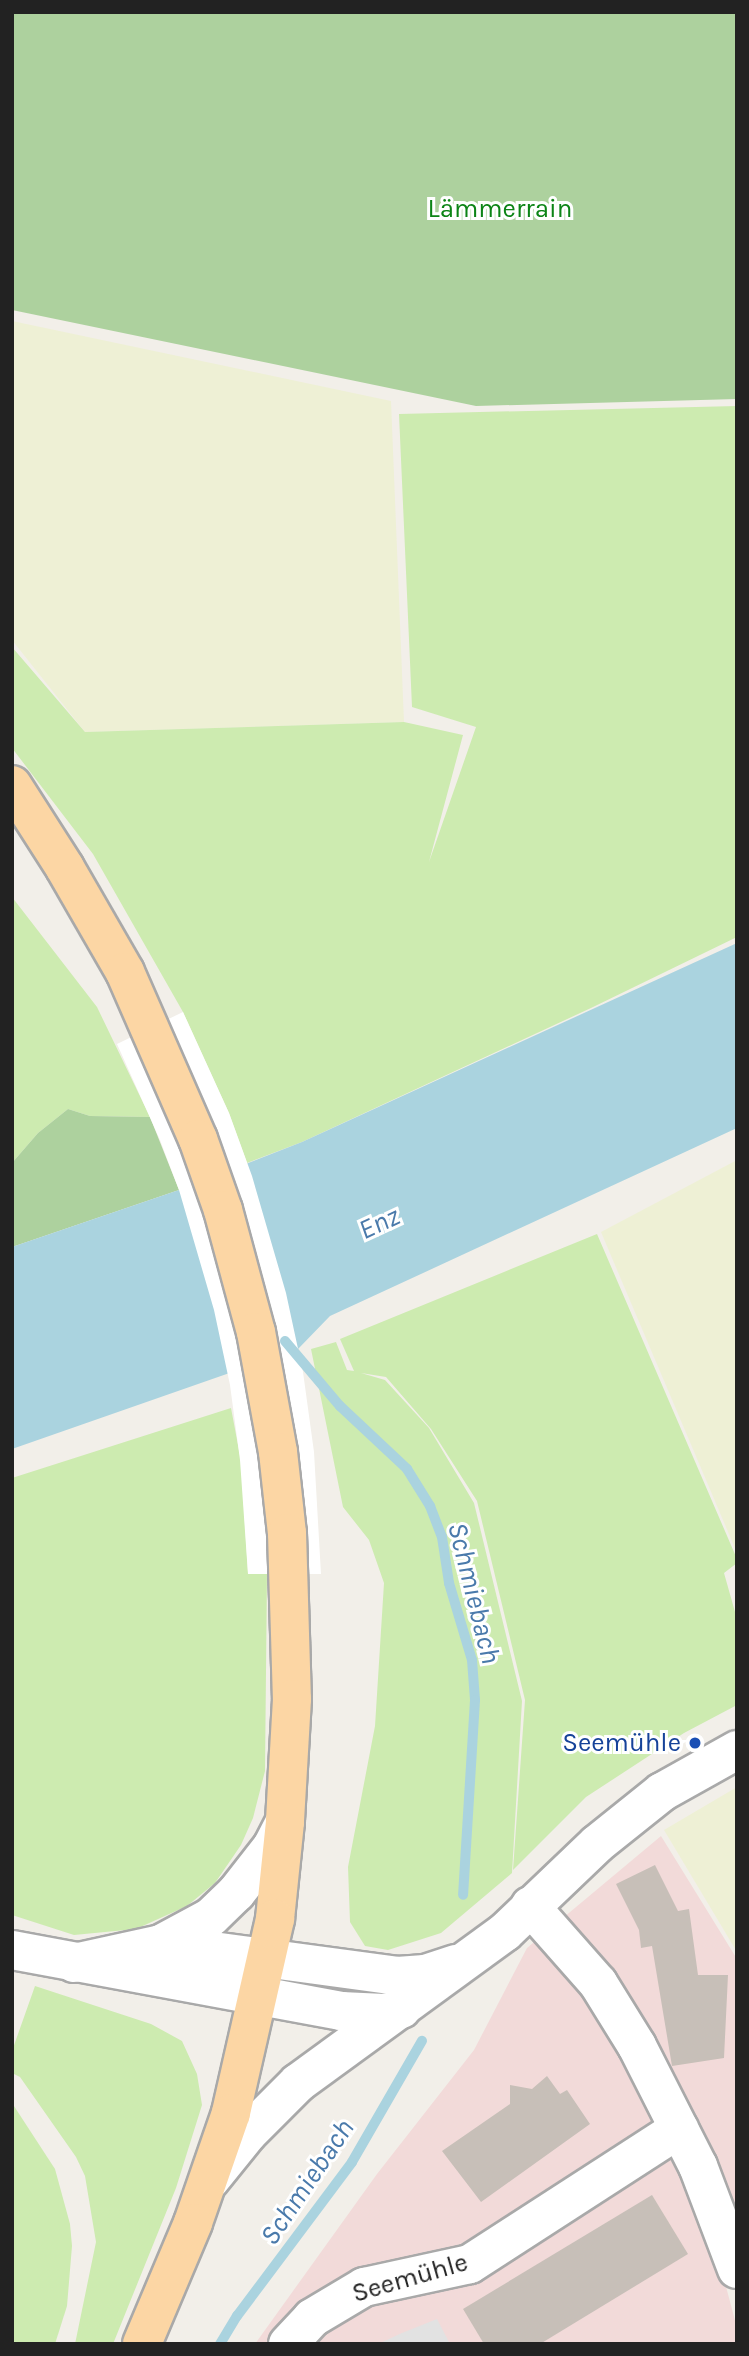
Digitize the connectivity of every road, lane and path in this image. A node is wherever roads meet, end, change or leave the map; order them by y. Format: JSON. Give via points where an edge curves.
{"nodes":[{"id":1,"x":12,"y":785,"type":"edge"},
{"id":2,"x":737,"y":1750,"type":"edge"},
{"id":3,"x":285,"y":1822,"type":"junction"},
{"id":4,"x":518,"y":1919,"type":"junction"},
{"id":5,"x":162,"y":1944,"type":"junction"},
{"id":6,"x":12,"y":1950,"type":"edge"},
{"id":7,"x":266,"y":1959,"type":"junction"},
{"id":8,"x":468,"y":1959,"type":"junction"},
{"id":9,"x":74,"y":1963,"type":"junction"},
{"id":10,"x":259,"y":1996,"type":"junction"},
{"id":11,"x":402,"y":2009,"type":"junction"},
{"id":12,"x":679,"y":2129,"type":"junction"},
{"id":13,"x":204,"y":2187,"type":"junction"},
{"id":14,"x":737,"y":2269,"type":"edge"},
{"id":15,"x":142,"y":2344,"type":"edge"},
{"id":16,"x":288,"y":2344,"type":"edge"}],
"edges":[{"from":1,"to":3,"type":"main road","via":[[93,915],[150,1028],[198,1139],[247,1293],[278,1452],[289,1574],[292,1699]]},
{"from":2,"to":4,"type":"street","via":[[662,1792],[597,1844]]},
{"from":3,"to":5,"type":"street","via":[[272,1847],[230,1899],[193,1928]]},
{"from":3,"to":7,"type":"main road"},
{"from":4,"to":8,"type":"street"},
{"from":4,"to":12,"type":"street","via":[[598,1983],[637,2046]]},
{"from":5,"to":7,"type":"street"},
{"from":5,"to":9,"type":"street"},
{"from":6,"to":9,"type":"street"},
{"from":7,"to":8,"type":"street","via":[[397,1976],[425,1973]]},
{"from":7,"to":10,"type":"main road"},
{"from":8,"to":11,"type":"street"},
{"from":9,"to":10,"type":"street"},
{"from":10,"to":11,"type":"street","via":[[366,2013]]},
{"from":10,"to":13,"type":"main road","via":[[231,2113]]},
{"from":11,"to":13,"type":"street","via":[[283,2096]]},
{"from":12,"to":14,"type":"street"},
{"from":12,"to":16,"type":"street","name":"Seemühle","via":[[470,2264],[363,2287],[312,2318]]},
{"from":13,"to":15,"type":"main road"}]}
